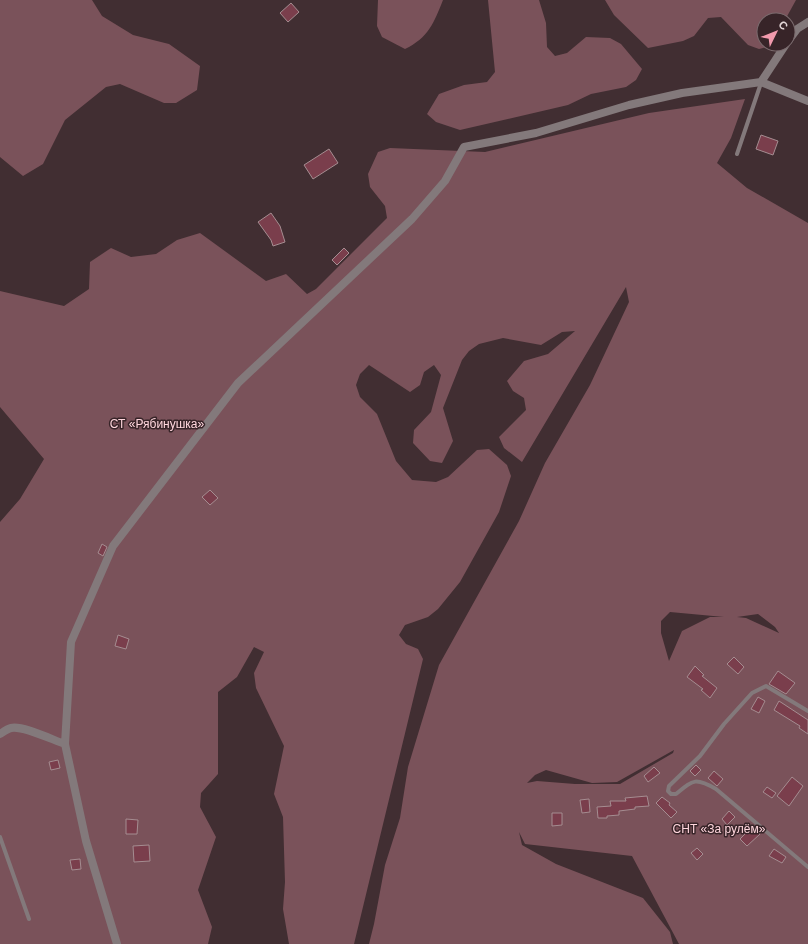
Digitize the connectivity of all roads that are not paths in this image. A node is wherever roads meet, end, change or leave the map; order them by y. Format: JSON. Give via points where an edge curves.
{"nodes":[{"id":1,"x":808,"y":22,"type":"edge"},
{"id":2,"x":796,"y":30,"type":"edge"},
{"id":3,"x":781,"y":52,"type":"edge"},
{"id":4,"x":761,"y":82,"type":"junction"},
{"id":5,"x":808,"y":101,"type":"edge"},
{"id":6,"x":737,"y":154,"type":"dead end"},
{"id":7,"x":808,"y":710,"type":"edge"},
{"id":8,"x":0,"y":734,"type":"edge"},
{"id":9,"x":65,"y":744,"type":"junction"},
{"id":10,"x":0,"y":837,"type":"edge"},
{"id":11,"x":808,"y":866,"type":"edge"},
{"id":12,"x":29,"y":919,"type":"dead end"},
{"id":13,"x":117,"y":944,"type":"edge"}],
"edges":[{"from":1,"to":2,"type":"street"},
{"from":3,"to":4,"type":"street"},
{"from":4,"to":5,"type":"street"},
{"from":4,"to":6,"type":"lane"},
{"from":4,"to":9,"type":"street","via":[[682,93],[629,105],[536,133],[464,147],[445,181],[412,219],[238,383],[113,546],[71,642]]},
{"from":7,"to":11,"type":"lane","via":[[766,686],[752,693],[700,756],[669,786],[668,791],[676,794],[694,781],[703,782],[722,794]]},
{"from":8,"to":9,"type":"street","via":[[12,728],[34,731],[50,740]]},
{"from":9,"to":13,"type":"street","via":[[86,841]]},
{"from":10,"to":12,"type":"lane"}]}
